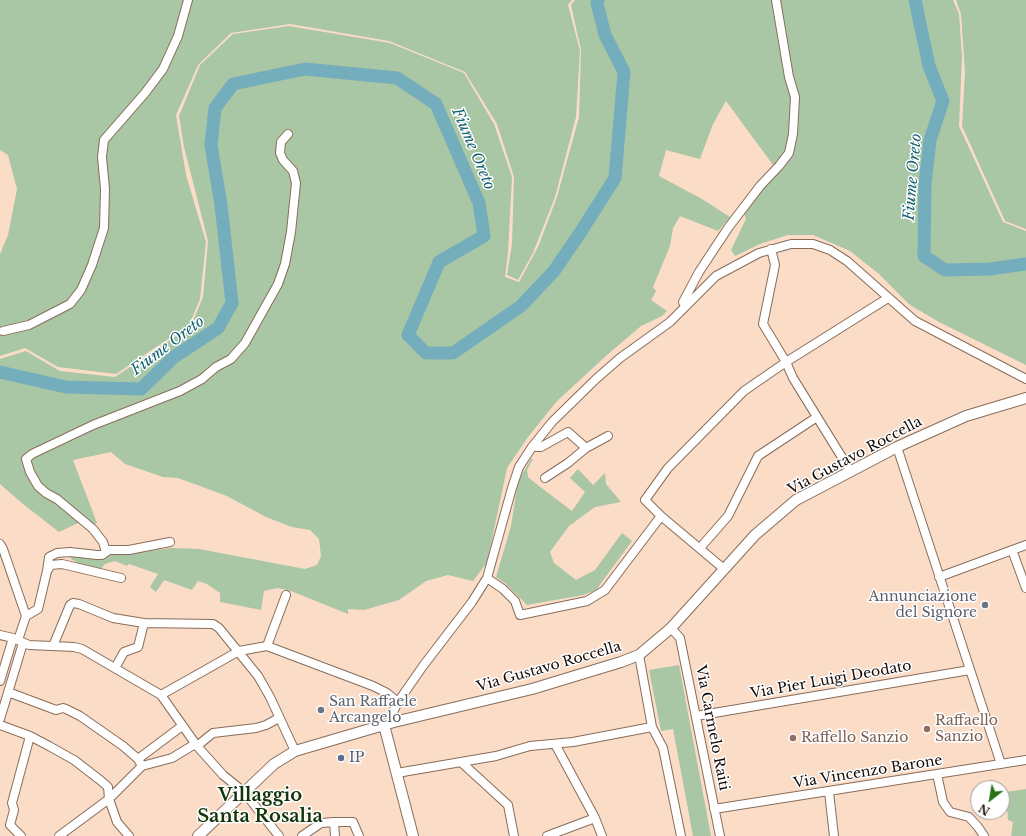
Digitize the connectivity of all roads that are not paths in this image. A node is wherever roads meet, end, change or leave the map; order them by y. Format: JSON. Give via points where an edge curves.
{"nodes":[{"id":1,"x":188,"y":0,"type":"edge"},
{"id":2,"x":776,"y":0,"type":"edge"},
{"id":3,"x":288,"y":134,"type":"dead end"},
{"id":4,"x":771,"y":249,"type":"junction"},
{"id":5,"x":888,"y":298,"type":"junction"},
{"id":6,"x":685,"y":306,"type":"junction"},
{"id":7,"x":3,"y":331,"type":"dead end"},
{"id":8,"x":786,"y":362,"type":"junction"},
{"id":9,"x":1026,"y":379,"type":"edge"},
{"id":10,"x":1026,"y":398,"type":"edge"},
{"id":11,"x":817,"y":417,"type":"junction"},
{"id":12,"x":608,"y":436,"type":"dead end"},
{"id":13,"x":532,"y":446,"type":"junction"},
{"id":14,"x":897,"y":447,"type":"junction"},
{"id":15,"x":586,"y":448,"type":"junction"},
{"id":16,"x":851,"y":472,"type":"junction"},
{"id":17,"x":545,"y":478,"type":"dead end"},
{"id":18,"x":661,"y":516,"type":"junction"},
{"id":19,"x":170,"y":542,"type":"dead end"},
{"id":20,"x":0,"y":544,"type":"edge"},
{"id":21,"x":1026,"y":545,"type":"edge"},
{"id":22,"x":700,"y":548,"type":"junction"},
{"id":23,"x":1012,"y":550,"type":"junction"},
{"id":24,"x":106,"y":552,"type":"junction"},
{"id":25,"x":724,"y":569,"type":"junction"},
{"id":26,"x":47,"y":571,"type":"junction"},
{"id":27,"x":939,"y":577,"type":"junction"},
{"id":28,"x":121,"y":578,"type":"dead end"},
{"id":29,"x":487,"y":578,"type":"junction"},
{"id":30,"x":1026,"y":588,"type":"edge"},
{"id":31,"x":286,"y":595,"type":"dead end"},
{"id":32,"x":26,"y":616,"type":"junction"},
{"id":33,"x":144,"y":623,"type":"junction"},
{"id":34,"x":671,"y":628,"type":"junction"},
{"id":35,"x":0,"y":635,"type":"edge"},
{"id":36,"x":18,"y":640,"type":"junction"},
{"id":37,"x":53,"y":646,"type":"junction"},
{"id":38,"x":268,"y":646,"type":"junction"},
{"id":39,"x":239,"y":651,"type":"junction"},
{"id":40,"x":639,"y":655,"type":"junction"},
{"id":41,"x":114,"y":668,"type":"junction"},
{"id":42,"x":970,"y":670,"type":"junction"},
{"id":43,"x":0,"y":681,"type":"edge"},
{"id":44,"x":8,"y":692,"type":"junction"},
{"id":45,"x":161,"y":695,"type":"junction"},
{"id":46,"x":398,"y":702,"type":"junction"},
{"id":47,"x":696,"y":716,"type":"junction"},
{"id":48,"x":279,"y":718,"type":"junction"},
{"id":49,"x":0,"y":719,"type":"edge"},
{"id":50,"x":389,"y":723,"type":"junction"},
{"id":51,"x":0,"y":726,"type":"edge"},
{"id":52,"x":182,"y":726,"type":"junction"},
{"id":53,"x":652,"y":727,"type":"junction"},
{"id":54,"x":30,"y":736,"type":"junction"},
{"id":55,"x":555,"y":744,"type":"junction"},
{"id":56,"x":196,"y":745,"type":"junction"},
{"id":57,"x":295,"y":751,"type":"junction"},
{"id":58,"x":1026,"y":760,"type":"edge"},
{"id":59,"x":140,"y":762,"type":"junction"},
{"id":60,"x":461,"y":762,"type":"junction"},
{"id":61,"x":1001,"y":764,"type":"junction"},
{"id":62,"x":397,"y":773,"type":"junction"},
{"id":63,"x":937,"y":774,"type":"junction"},
{"id":64,"x":244,"y":792,"type":"junction"},
{"id":65,"x":829,"y":792,"type":"junction"},
{"id":66,"x":109,"y":799,"type":"junction"},
{"id":67,"x":714,"y":809,"type":"junction"},
{"id":68,"x":595,"y":818,"type":"junction"},
{"id":69,"x":334,"y":822,"type":"junction"},
{"id":70,"x":21,"y":836,"type":"edge"},
{"id":71,"x":59,"y":836,"type":"edge"},
{"id":72,"x":129,"y":836,"type":"edge"},
{"id":73,"x":198,"y":836,"type":"edge"},
{"id":74,"x":279,"y":836,"type":"edge"},
{"id":75,"x":302,"y":836,"type":"edge"},
{"id":76,"x":334,"y":836,"type":"edge"},
{"id":77,"x":359,"y":836,"type":"edge"},
{"id":78,"x":413,"y":836,"type":"edge"},
{"id":79,"x":514,"y":836,"type":"edge"},
{"id":80,"x":547,"y":836,"type":"edge"},
{"id":81,"x":602,"y":836,"type":"edge"},
{"id":82,"x":682,"y":836,"type":"edge"},
{"id":83,"x":720,"y":836,"type":"edge"},
{"id":84,"x":834,"y":836,"type":"edge"},
{"id":85,"x":984,"y":836,"type":"edge"}],
"edges":[{"from":1,"to":7,"type":"street","via":[[178,36],[163,69],[145,94],[104,140],[104,228],[81,290],[70,304],[28,325]]},
{"from":2,"to":6,"type":"street","via":[[789,77],[795,97],[789,153],[728,228],[696,278],[683,302]]},
{"from":3,"to":24,"type":"street","via":[[281,142],[280,153],[282,160],[293,171],[296,183],[285,264],[278,284],[245,343],[231,359],[180,391],[93,425],[26,459],[38,486],[92,529],[103,542]]},
{"from":4,"to":5,"type":"street","via":[[791,244],[813,244],[830,250],[847,261]]},
{"from":4,"to":6,"type":"street","via":[[716,276]]},
{"from":4,"to":8,"type":"street","via":[[774,265],[763,324]]},
{"from":5,"to":8,"type":"street"},
{"from":5,"to":9,"type":"street","via":[[915,321]]},
{"from":6,"to":13,"type":"street","via":[[670,322],[596,379],[552,422]]},
{"from":8,"to":11,"type":"street"},
{"from":8,"to":18,"type":"street","via":[[744,391],[668,468],[645,500]]},
{"from":10,"to":14,"type":"street","name":"Via Gustavo Roccella","via":[[966,416]]},
{"from":11,"to":16,"type":"street"},
{"from":11,"to":22,"type":"street","via":[[758,456],[728,516]]},
{"from":12,"to":15,"type":"street"},
{"from":13,"to":15,"type":"street","via":[[541,447],[568,432]]},
{"from":13,"to":29,"type":"street","via":[[519,467]]},
{"from":14,"to":16,"type":"street","name":"Via Gustavo Roccella"},
{"from":14,"to":27,"type":"street"},
{"from":15,"to":17,"type":"street"},
{"from":16,"to":25,"type":"street","name":"Via Gustavo Roccella","via":[[796,500],[755,535]]},
{"from":18,"to":22,"type":"street"},
{"from":18,"to":29,"type":"street","via":[[605,590],[587,601],[520,615],[515,601]]},
{"from":19,"to":24,"type":"street"},
{"from":20,"to":32,"type":"street"},
{"from":21,"to":23,"type":"street"},
{"from":22,"to":25,"type":"street"},
{"from":23,"to":27,"type":"street"},
{"from":23,"to":30,"type":"street"},
{"from":24,"to":26,"type":"street","via":[[97,555],[57,553],[49,556]]},
{"from":25,"to":34,"type":"street","name":"Via Gustavo Roccella"},
{"from":26,"to":28,"type":"street","via":[[51,565],[62,564]]},
{"from":26,"to":32,"type":"street","via":[[38,609]]},
{"from":27,"to":42,"type":"street"},
{"from":29,"to":46,"type":"street"},
{"from":31,"to":38,"type":"street"},
{"from":32,"to":36,"type":"street"},
{"from":33,"to":37,"type":"street","via":[[113,618],[73,604],[70,605]]},
{"from":33,"to":39,"type":"street","via":[[213,624]]},
{"from":33,"to":41,"type":"street","via":[[138,647],[124,652]]},
{"from":34,"to":40,"type":"street","name":"Via Gustavo Roccella"},
{"from":34,"to":47,"type":"street","name":"Via Carmelo Raiti","via":[[680,638]]},
{"from":35,"to":36,"type":"street"},
{"from":36,"to":37,"type":"street","via":[[30,645]]},
{"from":36,"to":43,"type":"street"},
{"from":36,"to":44,"type":"street"},
{"from":37,"to":41,"type":"street","via":[[82,649]]},
{"from":38,"to":39,"type":"street"},
{"from":38,"to":46,"type":"street","via":[[373,686]]},
{"from":39,"to":45,"type":"street"},
{"from":39,"to":48,"type":"street","via":[[258,676]]},
{"from":40,"to":50,"type":"street","name":"Via Gustavo Roccella","via":[[532,689]]},
{"from":40,"to":53,"type":"street"},
{"from":41,"to":45,"type":"street"},
{"from":42,"to":47,"type":"street","name":"Via Pier Luigi Deodato"},
{"from":42,"to":61,"type":"street"},
{"from":44,"to":49,"type":"street"},
{"from":44,"to":59,"type":"street","via":[[56,710],[63,708],[70,711],[96,726]]},
{"from":45,"to":52,"type":"street"},
{"from":46,"to":50,"type":"street"},
{"from":47,"to":67,"type":"street","name":"Via Carmelo Raiti"},
{"from":48,"to":56,"type":"street","via":[[256,728],[213,733]]},
{"from":48,"to":57,"type":"street"},
{"from":50,"to":57,"type":"street","name":"Via Gustavo Roccella"},
{"from":50,"to":62,"type":"street"},
{"from":51,"to":54,"type":"street"},
{"from":52,"to":56,"type":"street"},
{"from":52,"to":59,"type":"street"},
{"from":53,"to":55,"type":"street"},
{"from":53,"to":82,"type":"street","via":[[663,748]]},
{"from":54,"to":66,"type":"street","via":[[74,760],[96,777],[108,787]]},
{"from":54,"to":70,"type":"street","via":[[12,803],[14,810],[10,825]]},
{"from":55,"to":60,"type":"street","via":[[530,746],[496,756]]},
{"from":55,"to":68,"type":"street"},
{"from":56,"to":59,"type":"street","via":[[172,758]]},
{"from":56,"to":64,"type":"street","via":[[223,775]]},
{"from":57,"to":64,"type":"street","name":"Via Gustavo Roccella","via":[[274,764]]},
{"from":58,"to":61,"type":"street","name":"Via Vincenzo Barone"},
{"from":59,"to":66,"type":"street"},
{"from":60,"to":62,"type":"street"},
{"from":60,"to":79,"type":"street","via":[[508,805]]},
{"from":61,"to":63,"type":"street","name":"Via Vincenzo Barone"},
{"from":62,"to":78,"type":"street"},
{"from":63,"to":65,"type":"street","name":"Via Vincenzo Barone"},
{"from":63,"to":85,"type":"street","via":[[943,802],[950,812],[969,817]]},
{"from":64,"to":73,"type":"street","name":"Via Gustavo Roccella"},
{"from":64,"to":74,"type":"street"},
{"from":65,"to":67,"type":"street","name":"Via Vincenzo Barone"},
{"from":65,"to":84,"type":"street"},
{"from":66,"to":71,"type":"street"},
{"from":66,"to":72,"type":"street","via":[[117,822]]},
{"from":67,"to":83,"type":"street","name":"Via Carmelo Raiti"},
{"from":68,"to":80,"type":"street"},
{"from":68,"to":81,"type":"street"},
{"from":69,"to":75,"type":"street","via":[[321,823]]},
{"from":69,"to":76,"type":"street"},
{"from":69,"to":77,"type":"street","via":[[353,822]]}]}
